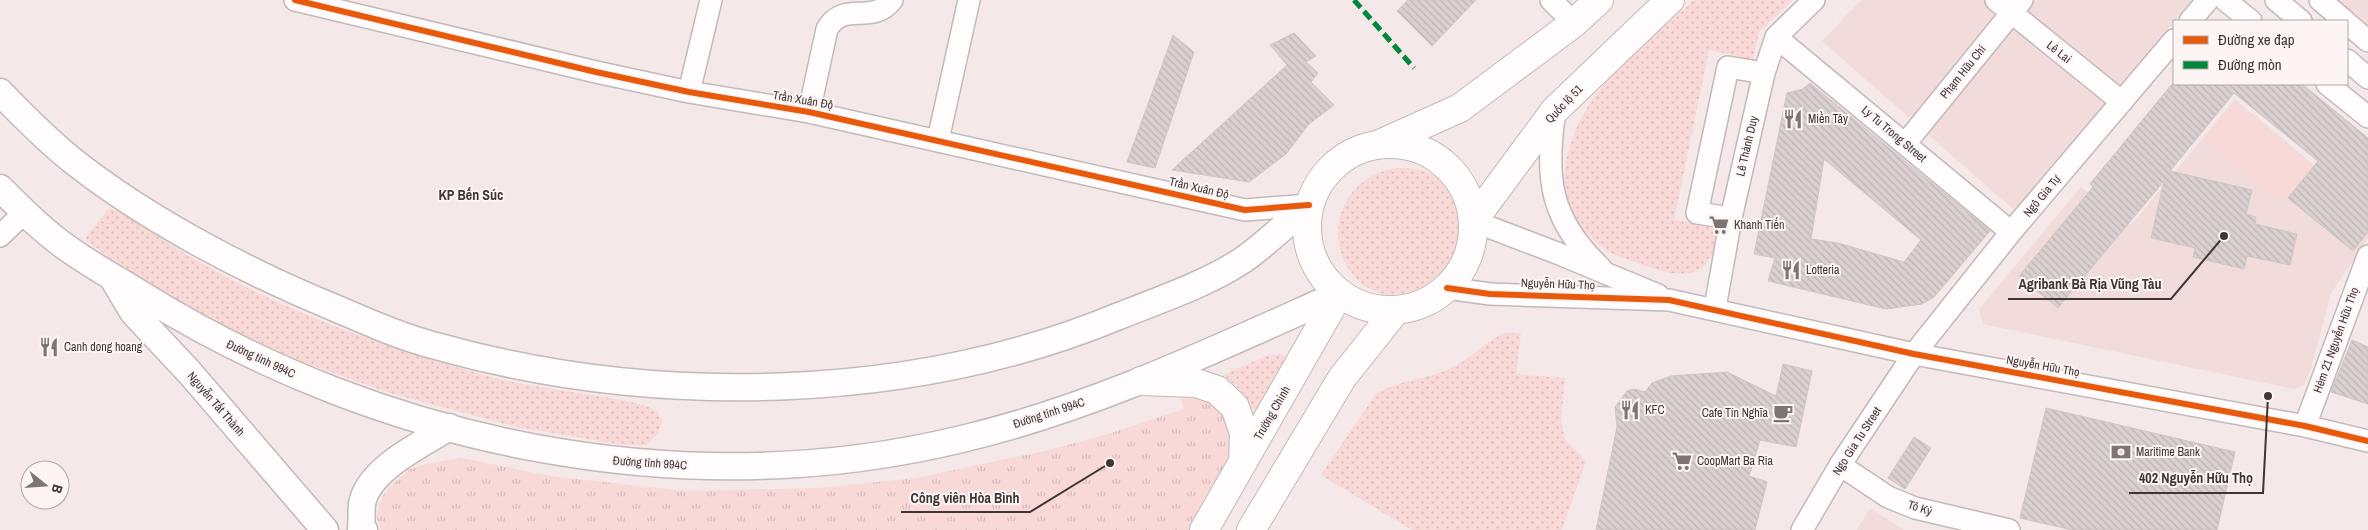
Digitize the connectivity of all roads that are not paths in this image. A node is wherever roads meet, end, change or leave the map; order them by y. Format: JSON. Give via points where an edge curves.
{"nodes":[{"id":1,"x":295,"y":0,"type":"edge"},
{"id":2,"x":711,"y":0,"type":"edge"},
{"id":3,"x":892,"y":0,"type":"edge"},
{"id":4,"x":969,"y":0,"type":"edge"},
{"id":5,"x":1551,"y":0,"type":"edge"},
{"id":6,"x":1599,"y":0,"type":"edge"},
{"id":7,"x":1670,"y":0,"type":"edge"},
{"id":8,"x":1814,"y":0,"type":"edge"},
{"id":9,"x":2208,"y":0,"type":"edge"},
{"id":10,"x":2225,"y":0,"type":"edge"},
{"id":11,"x":2276,"y":0,"type":"edge"},
{"id":12,"x":2320,"y":0,"type":"edge"},
{"id":13,"x":2009,"y":4,"type":"edge"},
{"id":14,"x":2191,"y":20,"type":"edge"},
{"id":15,"x":2250,"y":20,"type":"edge"},
{"id":16,"x":2300,"y":20,"type":"edge"},
{"id":17,"x":2344,"y":20,"type":"edge"},
{"id":18,"x":1574,"y":23,"type":"junction"},
{"id":19,"x":2348,"y":24,"type":"edge"},
{"id":20,"x":1776,"y":37,"type":"junction"},
{"id":21,"x":2368,"y":40,"type":"edge"},
{"id":22,"x":2173,"y":41,"type":"edge"},
{"id":23,"x":2348,"y":61,"type":"edge"},
{"id":24,"x":1764,"y":73,"type":"junction"},
{"id":25,"x":2368,"y":78,"type":"edge"},
{"id":26,"x":2328,"y":85,"type":"edge"},
{"id":27,"x":0,"y":92,"type":"edge"},
{"id":28,"x":689,"y":92,"type":"junction"},
{"id":29,"x":2122,"y":102,"type":"junction"},
{"id":30,"x":1555,"y":110,"type":"junction"},
{"id":31,"x":809,"y":112,"type":"junction"},
{"id":32,"x":2368,"y":117,"type":"edge"},
{"id":33,"x":938,"y":140,"type":"junction"},
{"id":34,"x":1381,"y":143,"type":"junction"},
{"id":35,"x":1906,"y":144,"type":"junction"},
{"id":36,"x":0,"y":188,"type":"edge"},
{"id":37,"x":1309,"y":205,"type":"junction"},
{"id":38,"x":25,"y":212,"type":"junction"},
{"id":39,"x":1731,"y":218,"type":"junction"},
{"id":40,"x":1473,"y":221,"type":"junction"},
{"id":41,"x":2012,"y":232,"type":"junction"},
{"id":42,"x":0,"y":236,"type":"edge"},
{"id":43,"x":2368,"y":256,"type":"edge"},
{"id":44,"x":1608,"y":274,"type":"junction"},
{"id":45,"x":111,"y":276,"type":"junction"},
{"id":46,"x":1447,"y":288,"type":"junction"},
{"id":47,"x":1338,"y":294,"type":"junction"},
{"id":48,"x":1669,"y":300,"type":"junction"},
{"id":49,"x":1715,"y":308,"type":"junction"},
{"id":50,"x":1396,"y":310,"type":"junction"},
{"id":51,"x":1914,"y":354,"type":"junction"},
{"id":52,"x":1141,"y":381,"type":"junction"},
{"id":53,"x":449,"y":426,"type":"junction"},
{"id":54,"x":2306,"y":426,"type":"junction"},
{"id":55,"x":2368,"y":441,"type":"edge"},
{"id":56,"x":1244,"y":462,"type":"junction"},
{"id":57,"x":1840,"y":465,"type":"junction"},
{"id":58,"x":361,"y":529,"type":"edge"},
{"id":59,"x":325,"y":530,"type":"edge"},
{"id":60,"x":1204,"y":530,"type":"edge"},
{"id":61,"x":1251,"y":530,"type":"edge"},
{"id":62,"x":1802,"y":530,"type":"edge"},
{"id":63,"x":2009,"y":530,"type":"edge"}],
"edges":[{"from":1,"to":28,"type":"street","name":"Trần Xuân Độ"},
{"from":2,"to":28,"type":"street"},
{"from":3,"to":31,"type":"street","via":[[880,12],[842,14],[833,19],[827,29]]},
{"from":4,"to":33,"type":"street"},
{"from":5,"to":18,"type":"street"},
{"from":6,"to":18,"type":"highway"},
{"from":7,"to":30,"type":"highway","name":"Quốc lộ 51"},
{"from":8,"to":20,"type":"street","name":"Lê Thành Duy"},
{"from":9,"to":14,"type":"street"},
{"from":10,"to":15,"type":"street"},
{"from":11,"to":16,"type":"street"},
{"from":12,"to":17,"type":"street"},
{"from":13,"to":29,"type":"street","name":"Lê Lai"},
{"from":13,"to":35,"type":"street","name":"Phạm Hữu Chí"},
{"from":18,"to":34,"type":"highway","via":[[1460,108]]},
{"from":19,"to":21,"type":"street"},
{"from":20,"to":24,"type":"street","name":"Lê Thành Duy"},
{"from":20,"to":35,"type":"street","name":"Ly Tu Trong Street"},
{"from":22,"to":29,"type":"street","name":"Ngô Gia Tự"},
{"from":23,"to":25,"type":"street"},
{"from":24,"to":39,"type":"street","name":"Lê Thành Duy"},
{"from":24,"to":39,"type":"street","via":[[1728,67],[1697,213]]},
{"from":26,"to":32,"type":"street"},
{"from":27,"to":37,"type":"main road","via":[[29,122],[113,190],[204,246],[296,292],[435,346],[579,376],[642,383],[732,388],[803,384],[882,377],[1001,356],[1071,336],[1188,288],[1242,260]]},
{"from":28,"to":31,"type":"street","name":"Trần Xuân Độ"},
{"from":29,"to":41,"type":"street","name":"Ngô Gia Tự"},
{"from":30,"to":40,"type":"highway","name":"Quốc lộ 51"},
{"from":30,"to":44,"type":"street","via":[[1549,162],[1554,198],[1571,234]]},
{"from":31,"to":33,"type":"street","name":"Trần Xuân Độ"},
{"from":33,"to":37,"type":"street","name":"Trần Xuân Độ","via":[[1245,210]]},
{"from":34,"to":37,"type":"highway","via":[[1361,148],[1338,161],[1316,186]]},
{"from":34,"to":40,"type":"highway","via":[[1414,146],[1443,162],[1464,189]]},
{"from":35,"to":41,"type":"street","name":"Ly Tu Trong Street"},
{"from":36,"to":38,"type":"main road","name":"Đường tỉnh 994C"},
{"from":37,"to":47,"type":"highway","via":[[1306,224],[1314,263]]},
{"from":38,"to":42,"type":"street"},
{"from":38,"to":45,"type":"main road","name":"Đường tỉnh 994C","via":[[69,249]]},
{"from":39,"to":49,"type":"street","name":"Lê Thành Duy"},
{"from":40,"to":44,"type":"street","name":"Nguyễn Hữu Thọ"},
{"from":40,"to":46,"type":"highway","via":[[1467,257]]},
{"from":41,"to":51,"type":"street","name":"Ngô Gia Tự"},
{"from":43,"to":54,"type":"street","name":"Hẻm 21 Nguyễn Hữu Thọ"},
{"from":44,"to":48,"type":"street","name":"Nguyễn Hữu Thọ"},
{"from":45,"to":53,"type":"main road","name":"Đường tỉnh 994C","via":[[181,319],[276,368],[398,414]]},
{"from":45,"to":59,"type":"main road","name":"Nguyễn Tất Thành","via":[[133,312]]},
{"from":46,"to":48,"type":"street","name":"Nguyễn Hữu Thọ","via":[[1490,294]]},
{"from":46,"to":50,"type":"highway","via":[[1432,299]]},
{"from":47,"to":50,"type":"highway","via":[[1356,304]]},
{"from":47,"to":52,"type":"main road","name":"Đường tỉnh 994C"},
{"from":47,"to":56,"type":"highway","name":"Trường Chinh"},
{"from":48,"to":49,"type":"street","name":"Nguyễn Hữu Thọ"},
{"from":49,"to":51,"type":"street","name":"Nguyễn Hữu Thọ"},
{"from":50,"to":61,"type":"highway","via":[[1342,378]]},
{"from":51,"to":54,"type":"street","name":"Nguyễn Hữu Thọ"},
{"from":51,"to":57,"type":"street","name":"Ngo Gia Tu Street"},
{"from":52,"to":53,"type":"main road","name":"Đường tỉnh 994C","via":[[1068,408],[961,440],[885,455],[756,466],[672,465],[583,456],[535,448]]},
{"from":52,"to":56,"type":"highway","via":[[1196,383],[1217,390],[1235,407],[1244,434]]},
{"from":53,"to":58,"type":"main road","via":[[387,467],[370,484],[362,504]]},
{"from":54,"to":55,"type":"street","name":"Nguyễn Hữu Thọ"},
{"from":56,"to":60,"type":"highway","name":"Trường Chinh"},
{"from":57,"to":62,"type":"street","name":"Ngo Gia Tu Street"},
{"from":57,"to":63,"type":"street","name":"Tô Ký","via":[[1888,497],[1915,508]]}]}
